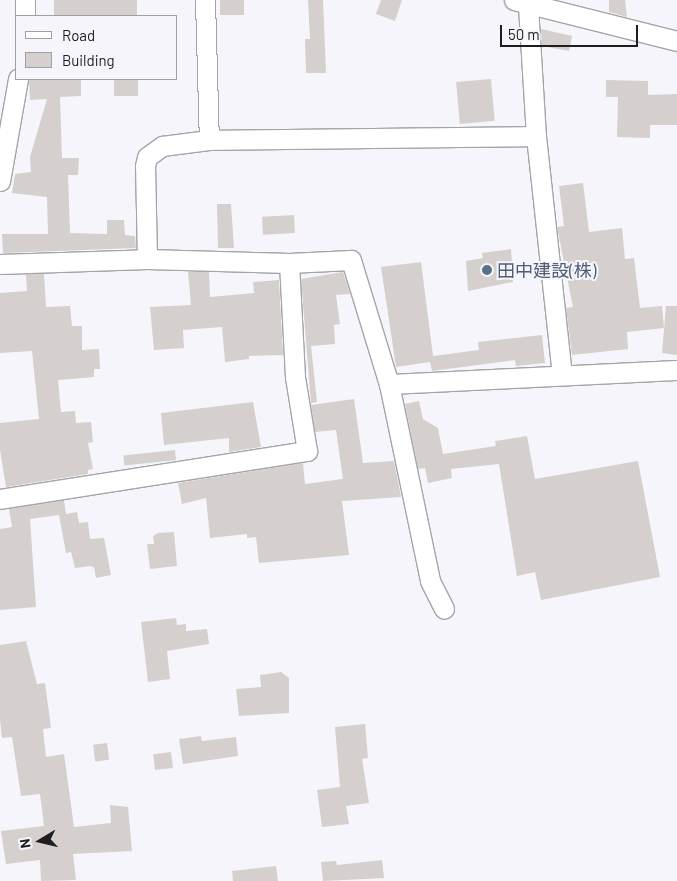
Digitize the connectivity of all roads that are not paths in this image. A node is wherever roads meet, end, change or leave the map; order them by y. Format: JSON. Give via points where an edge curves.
{"nodes":[{"id":1,"x":25,"y":0,"type":"edge"},
{"id":2,"x":205,"y":0,"type":"edge"},
{"id":3,"x":519,"y":2,"type":"edge"},
{"id":4,"x":24,"y":15,"type":"edge"},
{"id":5,"x":677,"y":41,"type":"edge"},
{"id":6,"x":18,"y":80,"type":"edge"},
{"id":7,"x":536,"y":136,"type":"junction"},
{"id":8,"x":209,"y":140,"type":"junction"},
{"id":9,"x":0,"y":181,"type":"edge"},
{"id":10,"x":147,"y":259,"type":"junction"},
{"id":11,"x":289,"y":263,"type":"junction"},
{"id":12,"x":0,"y":264,"type":"edge"},
{"id":13,"x":677,"y":370,"type":"edge"},
{"id":14,"x":562,"y":374,"type":"junction"},
{"id":15,"x":389,"y":384,"type":"junction"},
{"id":16,"x":0,"y":499,"type":"edge"},
{"id":17,"x":444,"y":609,"type":"dead end"}],
"edges":[{"from":1,"to":4,"type":"street"},
{"from":2,"to":8,"type":"street"},
{"from":3,"to":5,"type":"street"},
{"from":3,"to":7,"type":"street"},
{"from":6,"to":9,"type":"street"},
{"from":7,"to":8,"type":"street"},
{"from":7,"to":14,"type":"street"},
{"from":8,"to":10,"type":"street","via":[[162,146],[147,157]]},
{"from":10,"to":11,"type":"street"},
{"from":10,"to":12,"type":"street"},
{"from":11,"to":15,"type":"street","via":[[351,260]]},
{"from":11,"to":16,"type":"street","via":[[294,377],[307,451]]},
{"from":13,"to":14,"type":"street"},
{"from":14,"to":15,"type":"street"},
{"from":15,"to":17,"type":"street","via":[[430,581]]}]}
